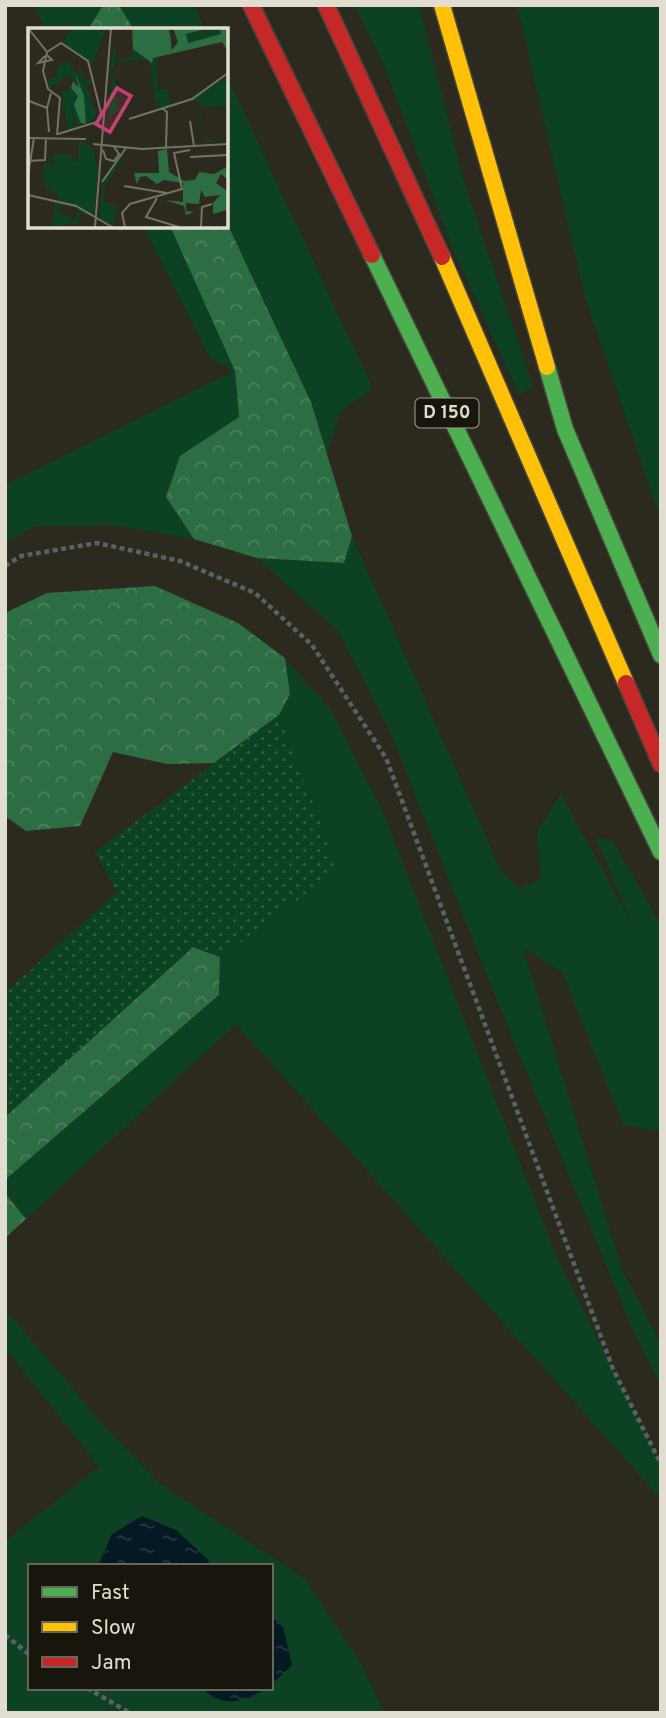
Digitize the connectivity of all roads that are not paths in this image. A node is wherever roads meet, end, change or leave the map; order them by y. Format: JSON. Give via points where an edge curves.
{"nodes":[{"id":1,"x":251,"y":5,"type":"edge"},
{"id":2,"x":326,"y":5,"type":"edge"},
{"id":3,"x":442,"y":5,"type":"edge"},
{"id":4,"x":661,"y":655,"type":"edge"},
{"id":5,"x":661,"y":764,"type":"edge"},
{"id":6,"x":661,"y":852,"type":"edge"}],
"edges":[{"from":1,"to":6,"type":"highway","number":"D 150"},
{"from":2,"to":5,"type":"highway","via":[[415,195]]},
{"from":3,"to":4,"type":"highway","via":[[565,429]]}]}
